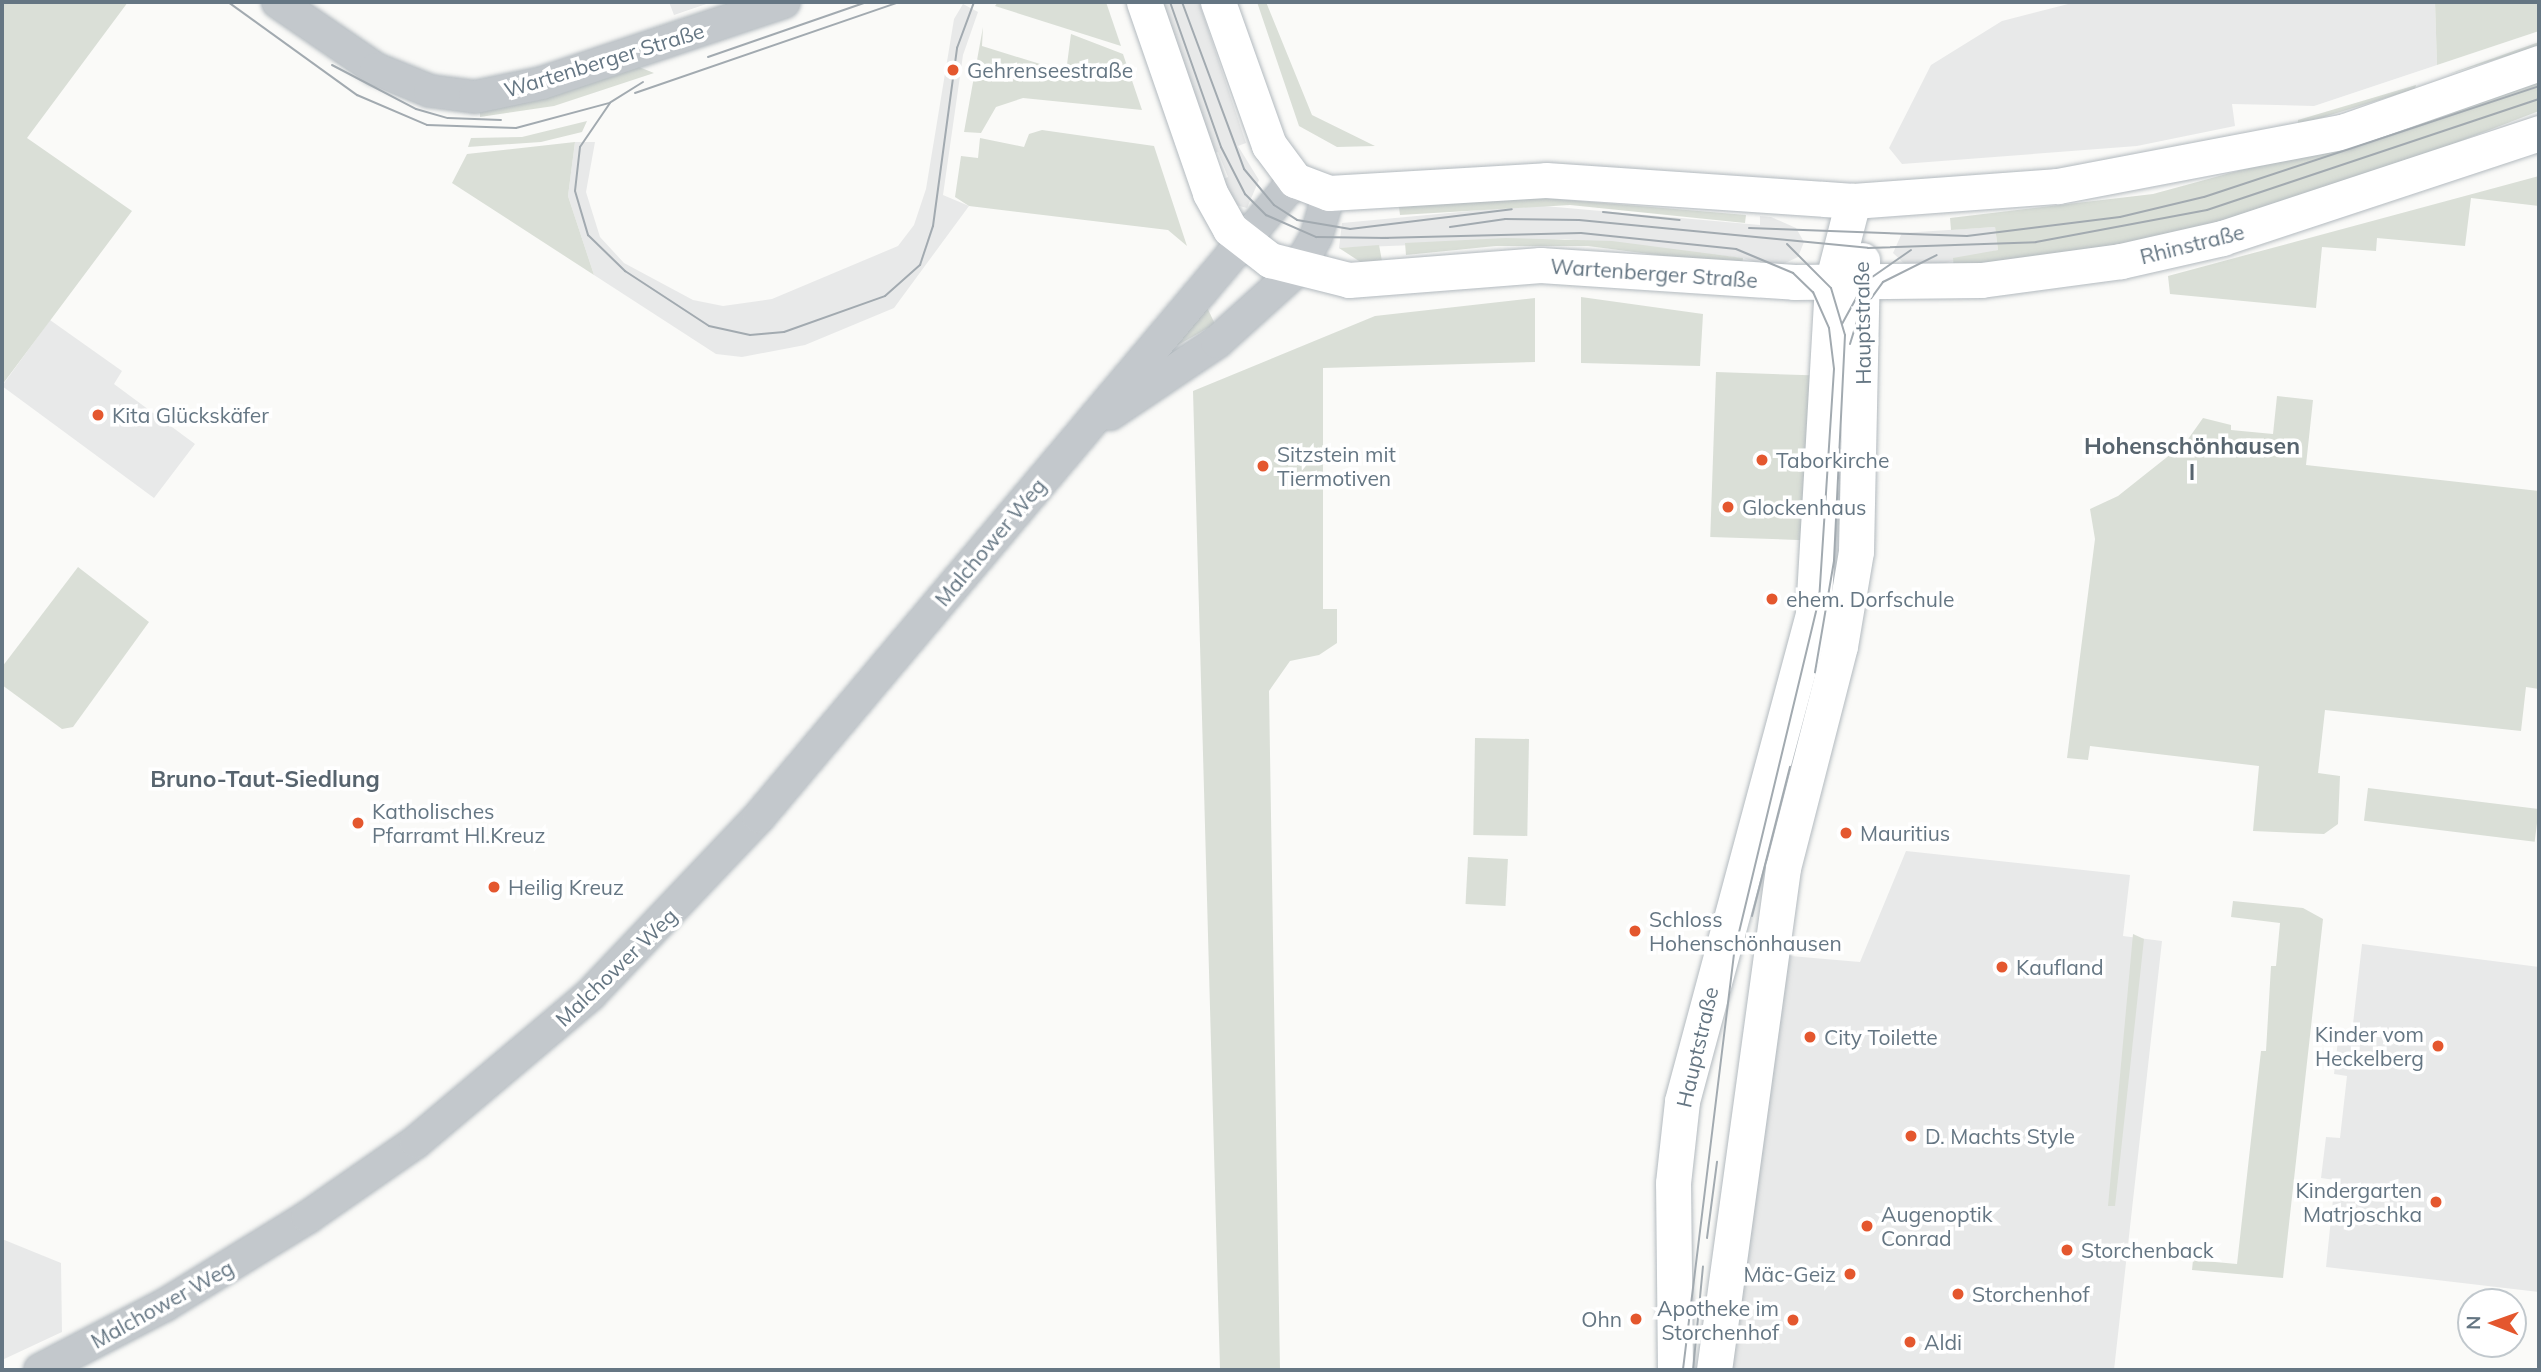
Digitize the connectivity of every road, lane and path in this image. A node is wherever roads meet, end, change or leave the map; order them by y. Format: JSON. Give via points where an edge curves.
{"nodes":[{"id":1,"x":278,"y":2,"type":"edge"},
{"id":2,"x":784,"y":2,"type":"edge"},
{"id":3,"x":1144,"y":2,"type":"edge"},
{"id":4,"x":1219,"y":2,"type":"edge"},
{"id":5,"x":2539,"y":63,"type":"edge"},
{"id":6,"x":2539,"y":133,"type":"edge"},
{"id":7,"x":1295,"y":180,"type":"junction"},
{"id":8,"x":1329,"y":193,"type":"junction"},
{"id":9,"x":1853,"y":201,"type":"junction"},
{"id":10,"x":1242,"y":242,"type":"junction"},
{"id":11,"x":1297,"y":270,"type":"junction"},
{"id":12,"x":1848,"y":282,"type":"junction"},
{"id":13,"x":1079,"y":435,"type":"junction"},
{"id":14,"x":1713,"y":980,"type":"junction"},
{"id":15,"x":1765,"y":989,"type":"junction"},
{"id":16,"x":40,"y":1370,"type":"edge"},
{"id":17,"x":1675,"y":1370,"type":"edge"},
{"id":18,"x":1714,"y":1370,"type":"edge"}],
"edges":[{"from":1,"to":2,"type":"street","name":"Wartenberger Straße","via":[[376,69],[430,91],[475,97],[542,83]]},
{"from":3,"to":10,"type":"main road","name":"Wartenberger Straße","via":[[1210,193]]},
{"from":4,"to":7,"type":"main road","via":[[1269,145]]},
{"from":5,"to":9,"type":"main road","via":[[2445,100],[2278,148],[2058,186]]},
{"from":6,"to":12,"type":"main road","name":"Rhinstraße","via":[[2306,213],[2121,261],[1981,279]]},
{"from":7,"to":8,"type":"main road"},
{"from":7,"to":10,"type":"street","name":"Malchower Weg"},
{"from":8,"to":9,"type":"main road","via":[[1546,180]]},
{"from":8,"to":11,"type":"street","name":"Malchower Weg","via":[[1316,237]]},
{"from":9,"to":12,"type":"main road","name":"Hauptstraße"},
{"from":10,"to":11,"type":"main road","name":"Wartenberger Straße"},
{"from":10,"to":13,"type":"street","name":"Malchower Weg"},
{"from":11,"to":12,"type":"main road","name":"Wartenberger Straße","via":[[1376,280],[1458,267],[1560,265]]},
{"from":11,"to":13,"type":"street","name":"Malchower Weg","via":[[1217,342]]},
{"from":12,"to":14,"type":"main road","name":"Hauptstraße","via":[[1813,614]]},
{"from":12,"to":15,"type":"main road","name":"Hauptstraße","via":[[1856,551],[1833,679],[1789,834]]},
{"from":13,"to":16,"type":"street","name":"Malchower Weg","via":[[759,817],[567,1016],[416,1142],[308,1217],[165,1305]]},
{"from":14,"to":15,"type":"main road","via":[[1750,978]]},
{"from":14,"to":17,"type":"main road","name":"Hauptstraße","via":[[1682,1101],[1673,1183]]},
{"from":15,"to":18,"type":"main road","name":"Hauptstraße"}]}
